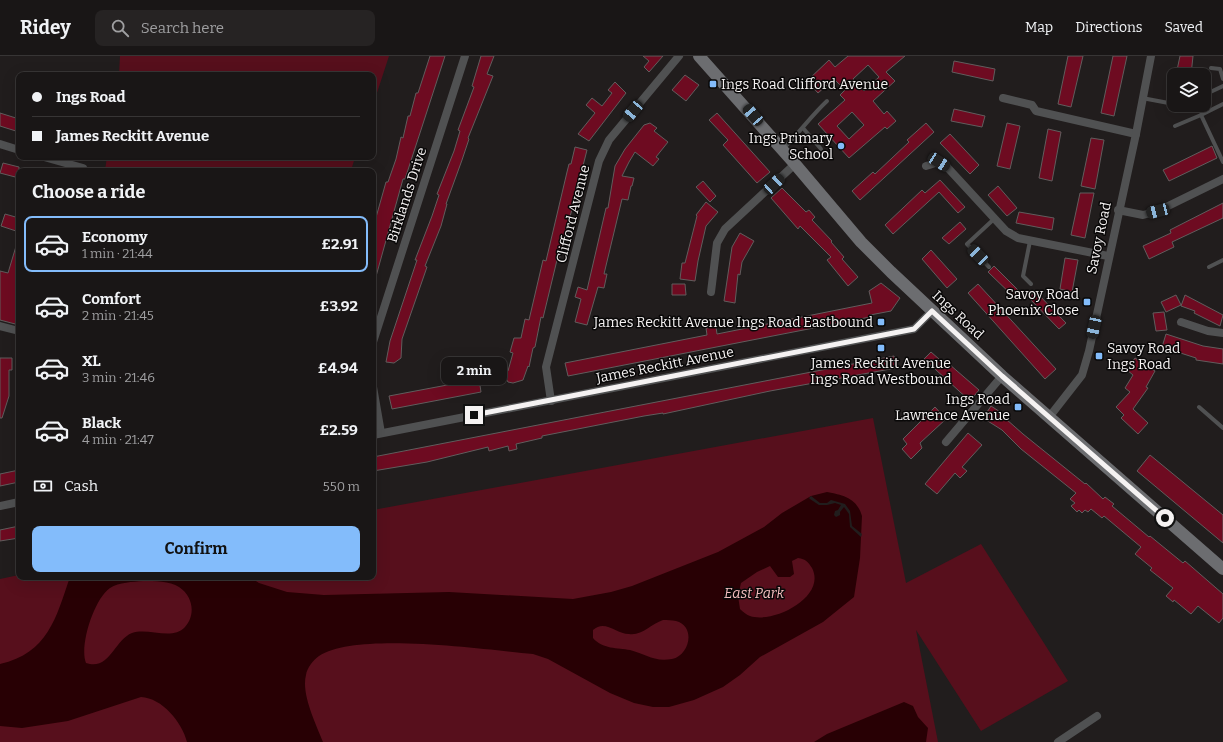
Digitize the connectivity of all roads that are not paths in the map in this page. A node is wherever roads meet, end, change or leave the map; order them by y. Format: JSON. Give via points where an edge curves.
{"nodes":[{"id":1,"x":465,"y":56,"type":"edge"},
{"id":2,"x":679,"y":56,"type":"edge"},
{"id":3,"x":699,"y":56,"type":"edge"},
{"id":4,"x":1150,"y":56,"type":"edge"},
{"id":5,"x":1211,"y":68,"type":"dead end"},
{"id":6,"x":1223,"y":80,"type":"edge"},
{"id":7,"x":1223,"y":86,"type":"edge"},
{"id":8,"x":1211,"y":92,"type":"edge"},
{"id":9,"x":1003,"y":98,"type":"dead end"},
{"id":10,"x":1142,"y":98,"type":"junction"},
{"id":11,"x":827,"y":101,"type":"dead end"},
{"id":12,"x":1167,"y":103,"type":"edge"},
{"id":13,"x":1223,"y":104,"type":"edge"},
{"id":14,"x":1201,"y":115,"type":"junction"},
{"id":15,"x":1175,"y":126,"type":"dead end"},
{"id":16,"x":802,"y":128,"type":"junction"},
{"id":17,"x":1136,"y":134,"type":"junction"},
{"id":18,"x":0,"y":144,"type":"edge"},
{"id":19,"x":16,"y":149,"type":"edge"},
{"id":20,"x":783,"y":149,"type":"junction"},
{"id":21,"x":821,"y":149,"type":"dead end"},
{"id":22,"x":55,"y":160,"type":"edge"},
{"id":23,"x":1223,"y":162,"type":"edge"},
{"id":24,"x":795,"y":164,"type":"junction"},
{"id":25,"x":926,"y":166,"type":"dead end"},
{"id":26,"x":83,"y":168,"type":"dead end"},
{"id":27,"x":1223,"y":179,"type":"edge"},
{"id":28,"x":1118,"y":210,"type":"junction"},
{"id":29,"x":994,"y":219,"type":"junction"},
{"id":30,"x":1030,"y":241,"type":"junction"},
{"id":31,"x":1108,"y":256,"type":"junction"},
{"id":32,"x":1223,"y":260,"type":"edge"},
{"id":33,"x":989,"y":267,"type":"dead end"},
{"id":34,"x":1209,"y":267,"type":"dead end"},
{"id":35,"x":1031,"y":284,"type":"dead end"},
{"id":36,"x":711,"y":292,"type":"dead end"},
{"id":37,"x":932,"y":311,"type":"junction"},
{"id":38,"x":1181,"y":322,"type":"dead end"},
{"id":39,"x":0,"y":326,"type":"edge"},
{"id":40,"x":16,"y":330,"type":"edge"},
{"id":41,"x":376,"y":333,"type":"edge"},
{"id":42,"x":1223,"y":333,"type":"edge"},
{"id":43,"x":1002,"y":376,"type":"junction"},
{"id":44,"x":551,"y":401,"type":"junction"},
{"id":45,"x":1199,"y":407,"type":"dead end"},
{"id":46,"x":1050,"y":416,"type":"junction"},
{"id":47,"x":376,"y":422,"type":"edge"},
{"id":48,"x":1223,"y":428,"type":"edge"},
{"id":49,"x":377,"y":434,"type":"edge"},
{"id":50,"x":946,"y":442,"type":"dead end"},
{"id":51,"x":16,"y":503,"type":"edge"},
{"id":52,"x":0,"y":506,"type":"edge"},
{"id":53,"x":1223,"y":569,"type":"edge"},
{"id":54,"x":1097,"y":716,"type":"dead end"},
{"id":55,"x":1058,"y":742,"type":"edge"}],
"edges":[{"from":1,"to":41,"type":"street","name":"Birklands Drive"},
{"from":2,"to":44,"type":"street","name":"Clifford Avenue","via":[[609,140],[600,161],[546,367]]},
{"from":3,"to":20,"type":"street","name":"Ings Road"},
{"from":4,"to":10,"type":"street","name":"Savoy Road"},
{"from":5,"to":6,"type":"lane","via":[[1220,69]]},
{"from":7,"to":8,"type":"lane"},
{"from":9,"to":17,"type":"street","via":[[1032,105],[1036,111]]},
{"from":10,"to":12,"type":"lane"},
{"from":10,"to":17,"type":"street","name":"Savoy Road"},
{"from":11,"to":16,"type":"lane"},
{"from":13,"to":14,"type":"lane"},
{"from":14,"to":15,"type":"lane"},
{"from":14,"to":23,"type":"lane"},
{"from":16,"to":20,"type":"lane"},
{"from":16,"to":21,"type":"lane"},
{"from":17,"to":28,"type":"street","name":"Savoy Road"},
{"from":18,"to":19,"type":"street"},
{"from":20,"to":24,"type":"street","name":"Ings Road"},
{"from":22,"to":26,"type":"street"},
{"from":24,"to":36,"type":"street","via":[[726,229],[717,243]]},
{"from":24,"to":37,"type":"street","name":"Ings Road","via":[[861,242]]},
{"from":25,"to":29,"type":"street","via":[[939,162],[947,167]]},
{"from":27,"to":28,"type":"street","via":[[1158,211],[1143,215]]},
{"from":28,"to":31,"type":"street","name":"Savoy Road"},
{"from":29,"to":30,"type":"street","via":[[1018,238]]},
{"from":29,"to":33,"type":"lane","via":[[967,244]]},
{"from":30,"to":31,"type":"street"},
{"from":30,"to":35,"type":"lane","via":[[1023,276]]},
{"from":31,"to":46,"type":"street","name":"Savoy Road","via":[[1082,374]]},
{"from":32,"to":34,"type":"lane"},
{"from":37,"to":43,"type":"street","name":"Ings Road"},
{"from":37,"to":44,"type":"street","name":"James Reckitt Avenue","via":[[914,329]]},
{"from":38,"to":42,"type":"street"},
{"from":39,"to":40,"type":"street"},
{"from":43,"to":46,"type":"street","name":"Ings Road"},
{"from":43,"to":50,"type":"street"},
{"from":44,"to":49,"type":"street","name":"James Reckitt Avenue"},
{"from":45,"to":48,"type":"lane"},
{"from":46,"to":53,"type":"street","name":"Ings Road"},
{"from":47,"to":49,"type":"street"},
{"from":51,"to":52,"type":"street"},
{"from":54,"to":55,"type":"street"}]}
